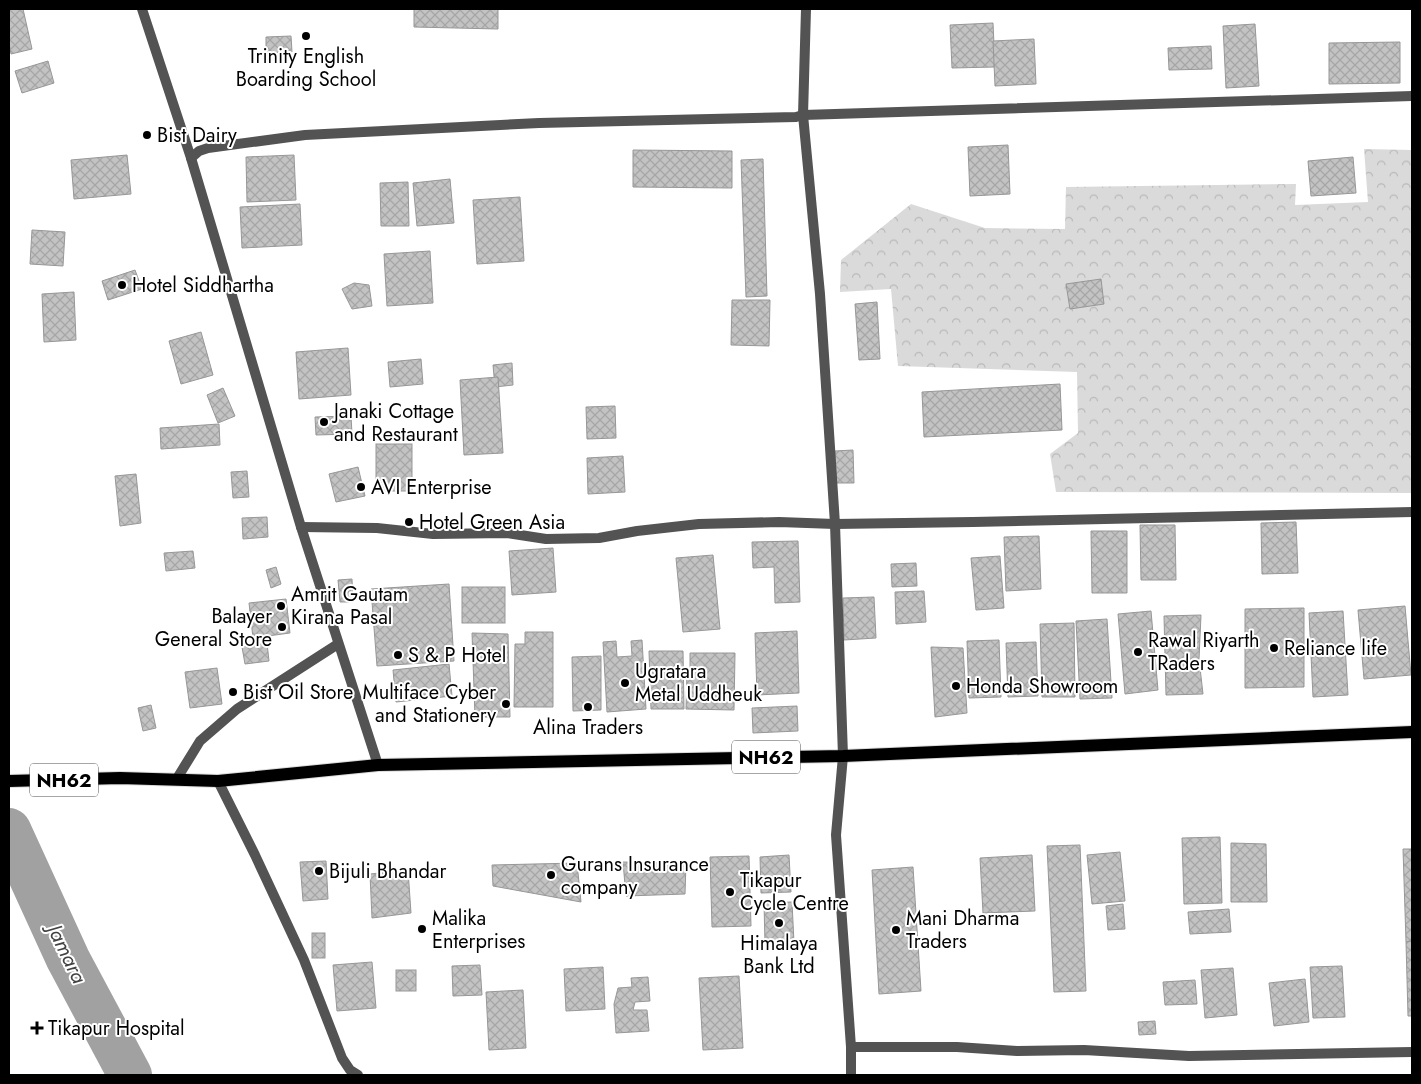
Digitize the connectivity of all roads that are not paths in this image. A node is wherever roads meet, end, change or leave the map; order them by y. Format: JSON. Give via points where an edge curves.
{"nodes":[{"id":1,"x":142,"y":9,"type":"edge"},
{"id":2,"x":806,"y":9,"type":"edge"},
{"id":3,"x":1412,"y":96,"type":"edge"},
{"id":4,"x":803,"y":115,"type":"junction"},
{"id":5,"x":191,"y":158,"type":"junction"},
{"id":6,"x":1412,"y":512,"type":"edge"},
{"id":7,"x":835,"y":524,"type":"junction"},
{"id":8,"x":300,"y":526,"type":"junction"},
{"id":9,"x":338,"y":644,"type":"junction"},
{"id":10,"x":1412,"y":732,"type":"edge"},
{"id":11,"x":843,"y":756,"type":"junction"},
{"id":12,"x":378,"y":765,"type":"junction"},
{"id":13,"x":176,"y":780,"type":"junction"},
{"id":14,"x":218,"y":780,"type":"junction"},
{"id":15,"x":9,"y":781,"type":"edge"},
{"id":16,"x":851,"y":1047,"type":"junction"},
{"id":17,"x":1412,"y":1052,"type":"edge"},
{"id":18,"x":358,"y":1075,"type":"edge"},
{"id":19,"x":851,"y":1075,"type":"edge"}],
"edges":[{"from":1,"to":5,"type":"street"},
{"from":2,"to":4,"type":"street"},
{"from":3,"to":4,"type":"street"},
{"from":4,"to":5,"type":"street","via":[[539,123],[306,135],[208,148]]},
{"from":4,"to":7,"type":"street","via":[[820,294]]},
{"from":5,"to":8,"type":"street"},
{"from":6,"to":7,"type":"street"},
{"from":7,"to":8,"type":"street","via":[[699,524],[637,530],[599,538],[546,539],[507,533],[433,534],[377,528]]},
{"from":7,"to":11,"type":"street"},
{"from":8,"to":9,"type":"street"},
{"from":9,"to":12,"type":"street"},
{"from":9,"to":13,"type":"street","via":[[236,709],[200,741]]},
{"from":10,"to":11,"type":"main road","number":"NH62"},
{"from":11,"to":12,"type":"main road","number":"NH62"},
{"from":11,"to":16,"type":"street","via":[[836,835]]},
{"from":12,"to":14,"type":"main road","number":"NH62"},
{"from":13,"to":14,"type":"main road","number":"NH62"},
{"from":13,"to":15,"type":"main road","number":"NH62"},
{"from":14,"to":18,"type":"street","via":[[304,960],[342,1058]]},
{"from":16,"to":17,"type":"street","via":[[1084,1050],[1189,1056]]},
{"from":16,"to":19,"type":"street"}]}
